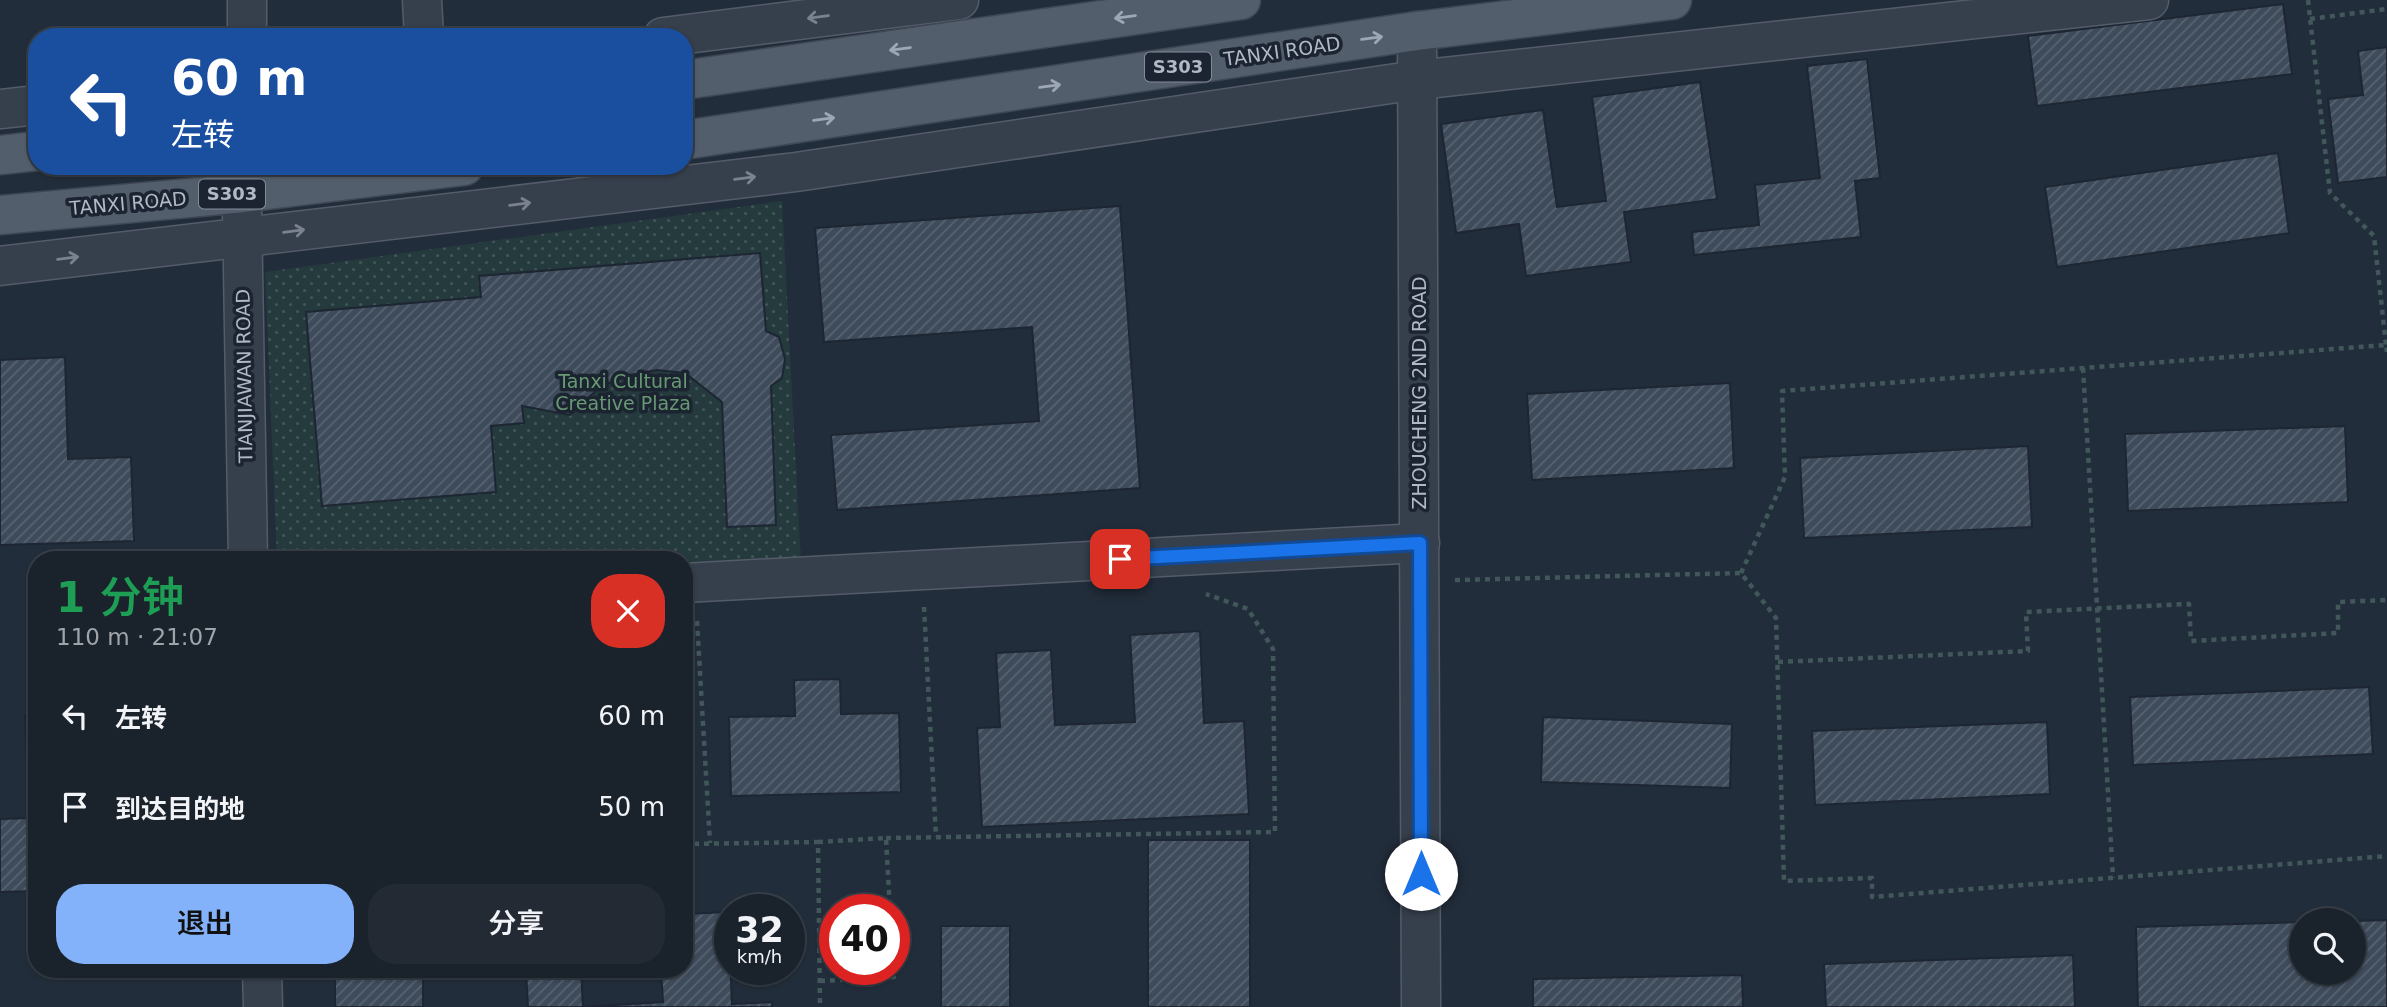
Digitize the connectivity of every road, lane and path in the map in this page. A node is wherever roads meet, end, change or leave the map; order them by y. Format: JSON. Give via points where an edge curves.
{"nodes":[{"id":1,"x":247,"y":0,"type":"edge"},
{"id":2,"x":422,"y":0,"type":"edge"},
{"id":3,"x":959,"y":0,"type":"edge"},
{"id":4,"x":1241,"y":0,"type":"edge"},
{"id":5,"x":1672,"y":0,"type":"edge"},
{"id":6,"x":2150,"y":0,"type":"edge"},
{"id":7,"x":2308,"y":0,"type":"edge"},
{"id":8,"x":2387,"y":9,"type":"edge"},
{"id":9,"x":2310,"y":19,"type":"junction"},
{"id":10,"x":247,"y":28,"type":"edge"},
{"id":11,"x":424,"y":28,"type":"edge"},
{"id":12,"x":1417,"y":31,"type":"junction"},
{"id":13,"x":693,"y":33,"type":"edge"},
{"id":14,"x":693,"y":79,"type":"edge"},
{"id":15,"x":1417,"y":80,"type":"junction"},
{"id":16,"x":28,"y":106,"type":"edge"},
{"id":17,"x":0,"y":109,"type":"edge"},
{"id":18,"x":693,"y":139,"type":"edge"},
{"id":19,"x":28,"y":153,"type":"edge"},
{"id":20,"x":0,"y":155,"type":"edge"},
{"id":21,"x":390,"y":175,"type":"edge"},
{"id":22,"x":243,"y":193,"type":"junction"},
{"id":23,"x":0,"y":215,"type":"edge"},
{"id":24,"x":242,"y":237,"type":"junction"},
{"id":25,"x":0,"y":266,"type":"edge"},
{"id":26,"x":2386,"y":345,"type":"edge"},
{"id":27,"x":2387,"y":352,"type":"edge"},
{"id":28,"x":2083,"y":368,"type":"junction"},
{"id":29,"x":1420,"y":543,"type":"junction"},
{"id":30,"x":248,"y":551,"type":"edge"},
{"id":31,"x":1741,"y":573,"type":"junction"},
{"id":32,"x":1420,"y":581,"type":"junction"},
{"id":33,"x":693,"y":583,"type":"edge"},
{"id":34,"x":1201,"y":592,"type":"dead end"},
{"id":35,"x":2387,"y":600,"type":"edge"},
{"id":36,"x":924,"y":607,"type":"junction"},
{"id":37,"x":937,"y":607,"type":"dead end"},
{"id":38,"x":910,"y":608,"type":"dead end"},
{"id":39,"x":2099,"y":608,"type":"junction"},
{"id":40,"x":711,"y":619,"type":"dead end"},
{"id":41,"x":693,"y":620,"type":"edge"},
{"id":42,"x":697,"y":620,"type":"junction"},
{"id":43,"x":1778,"y":662,"type":"junction"},
{"id":44,"x":936,"y":837,"type":"junction"},
{"id":45,"x":886,"y":838,"type":"junction"},
{"id":46,"x":818,"y":842,"type":"junction"},
{"id":47,"x":710,"y":843,"type":"junction"},
{"id":48,"x":693,"y":844,"type":"edge"},
{"id":49,"x":2387,"y":856,"type":"edge"},
{"id":50,"x":2113,"y":878,"type":"junction"},
{"id":51,"x":889,"y":894,"type":"edge"},
{"id":52,"x":819,"y":912,"type":"edge"},
{"id":53,"x":261,"y":978,"type":"edge"},
{"id":54,"x":820,"y":985,"type":"edge"},
{"id":55,"x":263,"y":1007,"type":"edge"},
{"id":56,"x":820,"y":1007,"type":"edge"},
{"id":57,"x":1421,"y":1007,"type":"edge"}],
"edges":[{"from":1,"to":10,"type":"street"},
{"from":2,"to":11,"type":"street"},
{"from":3,"to":13,"type":"street","one_way":true},
{"from":4,"to":14,"type":"main road","one_way":true},
{"from":5,"to":12,"type":"main road","name":"TANXI ROAD","number":"S303"},
{"from":6,"to":15,"type":"street"},
{"from":7,"to":9,"type":"path"},
{"from":8,"to":9,"type":"path"},
{"from":9,"to":26,"type":"path","via":[[2330,193],[2374,236]]},
{"from":12,"to":15,"type":"street","name":"ZHOUCHENG 2ND ROAD"},
{"from":18,"to":12,"type":"main road","name":"TANXI ROAD","number":"S303","one_way":true},
{"from":24,"to":15,"type":"street","one_way":true,"via":[[796,172]]},
{"from":15,"to":29,"type":"street","name":"ZHOUCHENG 2ND ROAD"},
{"from":16,"to":17,"type":"street"},
{"from":19,"to":20,"type":"main road"},
{"from":21,"to":22,"type":"main road","name":"TANXI ROAD","number":"S303"},
{"from":22,"to":23,"type":"main road","name":"TANXI ROAD","number":"S303"},
{"from":22,"to":24,"type":"street","name":"TIANJIAWAN ROAD"},
{"from":25,"to":24,"type":"street","one_way":true},
{"from":24,"to":30,"type":"street","name":"TIANJIAWAN ROAD"},
{"from":26,"to":27,"type":"path"},
{"from":26,"to":28,"type":"path"},
{"from":28,"to":31,"type":"path","via":[[1782,391],[1785,477]]},
{"from":28,"to":39,"type":"path"},
{"from":29,"to":32,"type":"street","name":"ZHOUCHENG 2ND ROAD"},
{"from":29,"to":33,"type":"street"},
{"from":31,"to":32,"type":"path"},
{"from":31,"to":43,"type":"path","via":[[1776,618]]},
{"from":32,"to":57,"type":"street","name":"ZHOUCHENG 2ND ROAD"},
{"from":34,"to":44,"type":"path","via":[[1248,608],[1273,649],[1275,832]]},
{"from":35,"to":39,"type":"path","via":[[2338,603],[2338,633],[2190,641],[2189,604]]},
{"from":36,"to":37,"type":"path"},
{"from":36,"to":38,"type":"path"},
{"from":36,"to":44,"type":"path"},
{"from":39,"to":43,"type":"path","via":[[2025,612],[2028,652]]},
{"from":39,"to":50,"type":"path"},
{"from":40,"to":42,"type":"path"},
{"from":41,"to":42,"type":"path"},
{"from":42,"to":47,"type":"path"},
{"from":43,"to":50,"type":"path","via":[[1784,881],[1872,878],[1872,897]]},
{"from":44,"to":45,"type":"path"},
{"from":45,"to":46,"type":"path"},
{"from":45,"to":51,"type":"path"},
{"from":46,"to":47,"type":"path"},
{"from":46,"to":52,"type":"path"},
{"from":47,"to":48,"type":"path"},
{"from":49,"to":50,"type":"path"},
{"from":53,"to":55,"type":"street"},
{"from":54,"to":56,"type":"path"}]}
